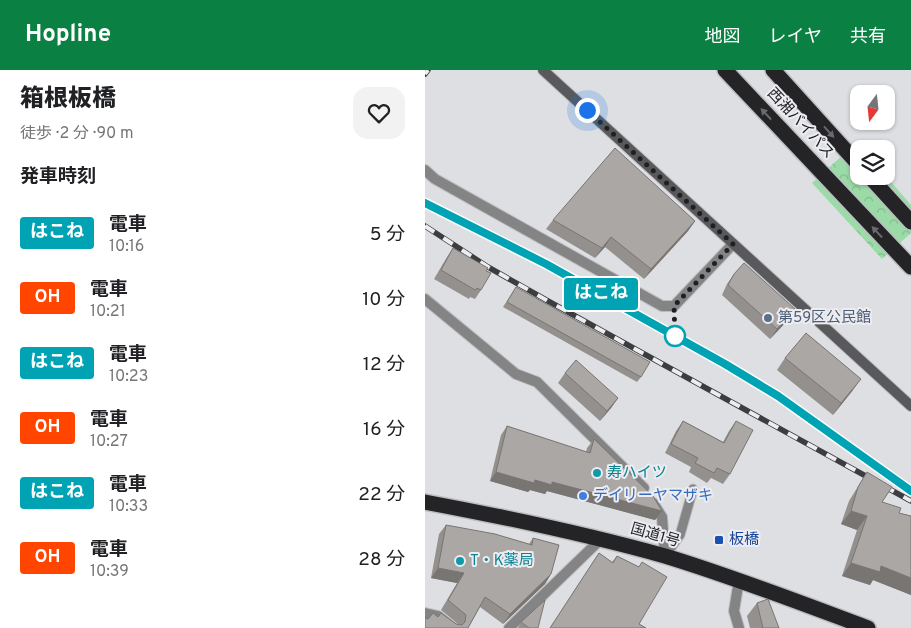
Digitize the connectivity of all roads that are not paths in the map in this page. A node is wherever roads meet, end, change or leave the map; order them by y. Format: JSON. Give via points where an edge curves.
{"nodes":[{"id":1,"x":543,"y":70,"type":"edge"},
{"id":2,"x":725,"y":70,"type":"edge"},
{"id":3,"x":773,"y":70,"type":"edge"},
{"id":4,"x":850,"y":155,"type":"edge"},
{"id":5,"x":425,"y":170,"type":"edge"},
{"id":6,"x":877,"y":185,"type":"edge"},
{"id":7,"x":911,"y":222,"type":"edge"},
{"id":8,"x":733,"y":244,"type":"junction"},
{"id":9,"x":911,"y":267,"type":"edge"},
{"id":10,"x":425,"y":299,"type":"edge"},
{"id":11,"x":911,"y":406,"type":"edge"},
{"id":12,"x":693,"y":488,"type":"dead end"},
{"id":13,"x":425,"y":502,"type":"edge"},
{"id":14,"x":601,"y":540,"type":"junction"},
{"id":15,"x":665,"y":556,"type":"junction"},
{"id":16,"x":739,"y":580,"type":"junction"},
{"id":17,"x":425,"y":613,"type":"edge"},
{"id":18,"x":453,"y":628,"type":"edge"},
{"id":19,"x":509,"y":628,"type":"edge"},
{"id":20,"x":739,"y":628,"type":"edge"},
{"id":21,"x":868,"y":628,"type":"edge"}],
"edges":[{"from":1,"to":8,"type":"street"},
{"from":9,"to":2,"type":"highway","name":"西湘バイパス","one_way":true},
{"from":3,"to":4,"type":"highway","name":"西湘バイパス","one_way":true},
{"from":5,"to":8,"type":"street","via":[[435,179],[662,306],[674,306]]},
{"from":6,"to":7,"type":"highway"},
{"from":8,"to":11,"type":"street"},
{"from":10,"to":15,"type":"street","via":[[516,374],[537,382],[631,474],[645,489],[662,517]]},
{"from":12,"to":15,"type":"lane","via":[[680,535]]},
{"from":13,"to":14,"type":"highway","name":"国道1号"},
{"from":14,"to":15,"type":"highway","name":"国道1号"},
{"from":14,"to":19,"type":"street"},
{"from":15,"to":16,"type":"highway","name":"国道1号"},
{"from":16,"to":20,"type":"street","via":[[734,611]]},
{"from":16,"to":21,"type":"highway","name":"国道1号"},
{"from":17,"to":18,"type":"street","via":[[438,616]]}]}
